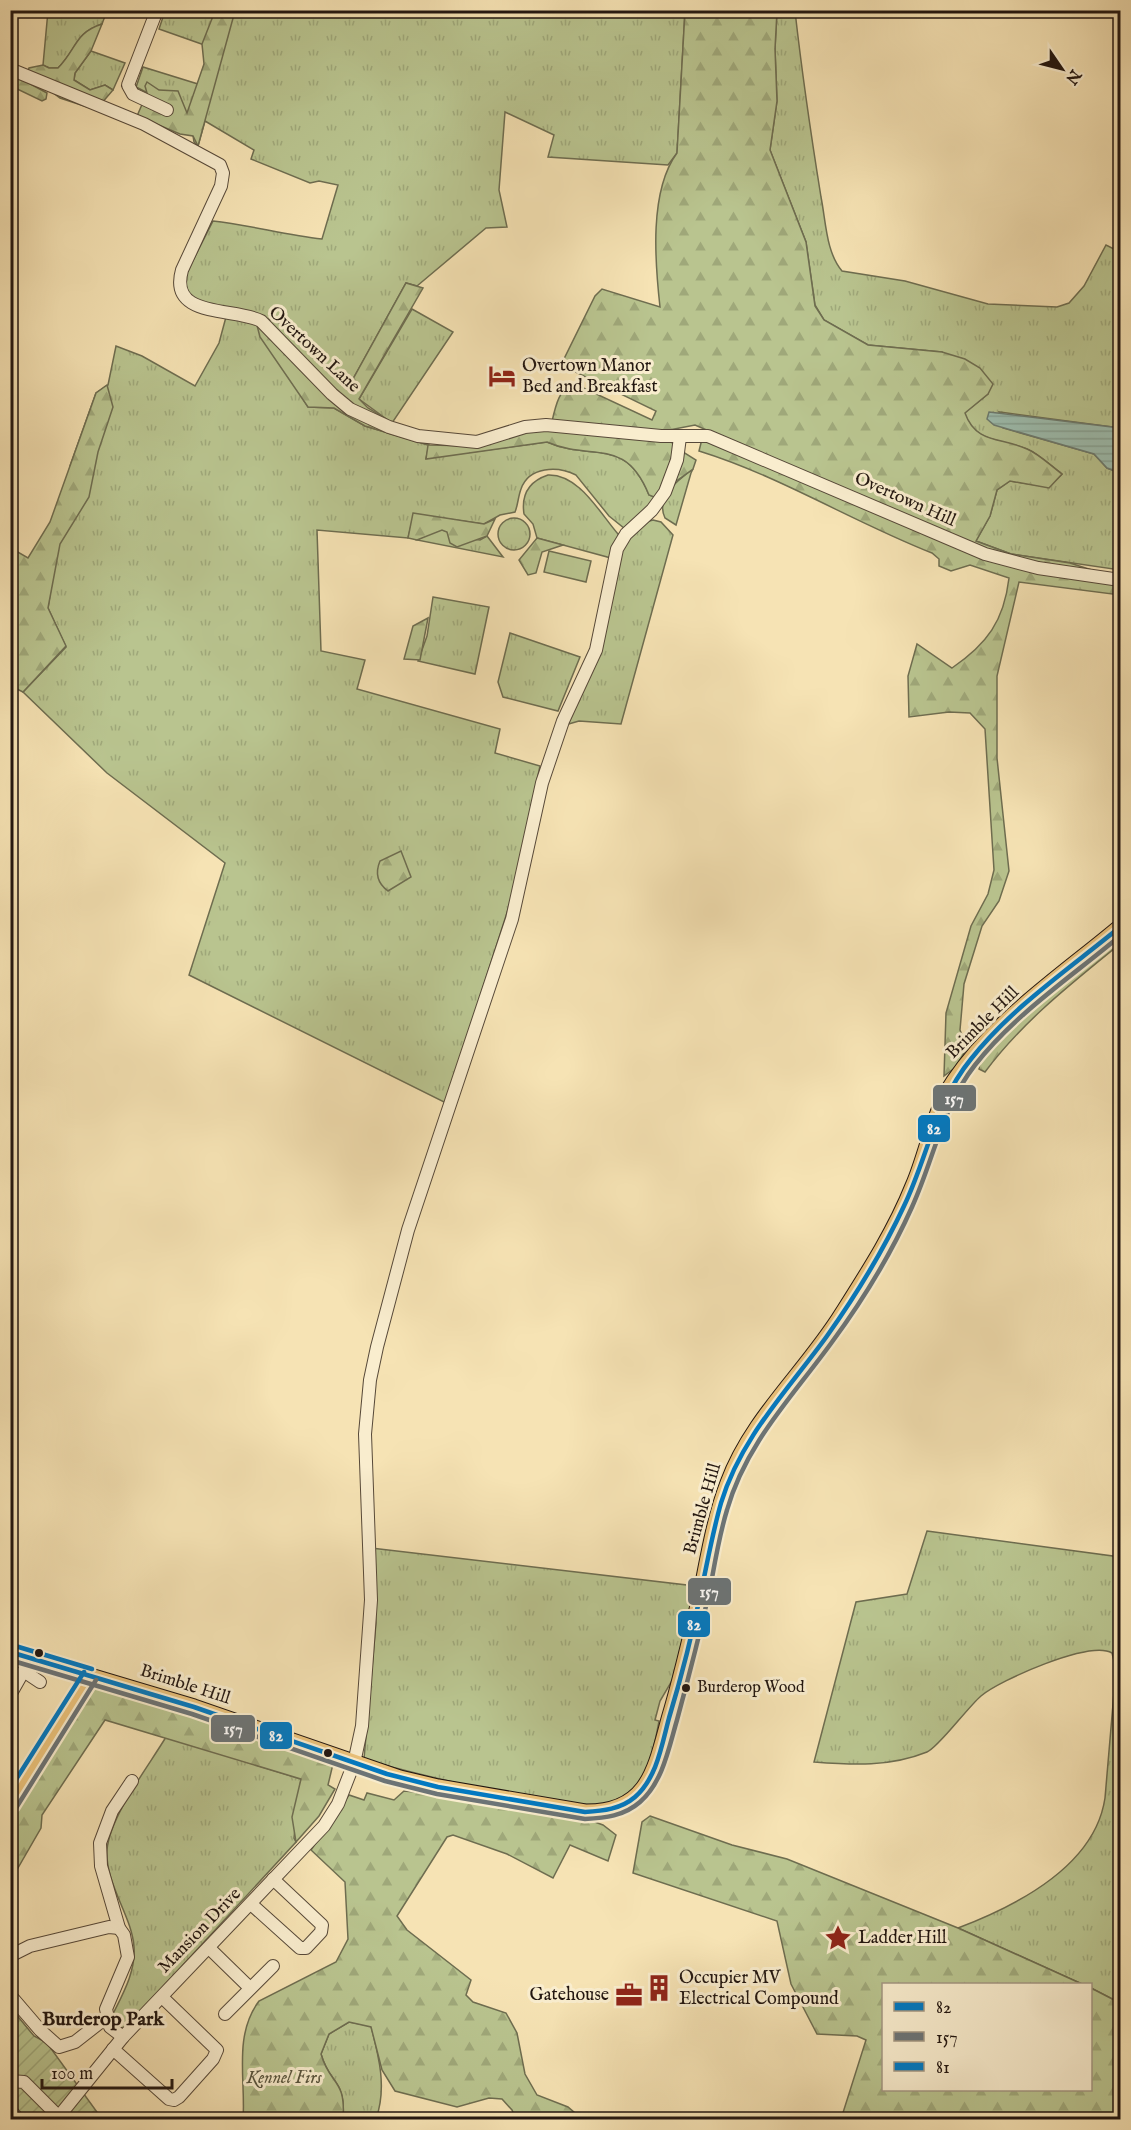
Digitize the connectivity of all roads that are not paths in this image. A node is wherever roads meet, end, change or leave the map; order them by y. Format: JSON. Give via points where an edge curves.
{"nodes":[{"id":1,"x":156,"y":10,"type":"edge"},
{"id":2,"x":10,"y":69,"type":"edge"},
{"id":3,"x":167,"y":110,"type":"dead end"},
{"id":4,"x":680,"y":437,"type":"junction"},
{"id":5,"x":1120,"y":580,"type":"edge"},
{"id":6,"x":1120,"y":927,"type":"edge"},
{"id":7,"x":10,"y":1652,"type":"edge"},
{"id":8,"x":32,"y":1658,"type":"junction"},
{"id":9,"x":25,"y":1672,"type":"junction"},
{"id":10,"x":90,"y":1676,"type":"junction"},
{"id":11,"x":40,"y":1682,"type":"dead end"},
{"id":12,"x":10,"y":1695,"type":"edge"},
{"id":13,"x":354,"y":1763,"type":"junction"},
{"id":14,"x":132,"y":1781,"type":"dead end"},
{"id":15,"x":10,"y":1804,"type":"edge"},
{"id":16,"x":273,"y":1879,"type":"junction"},
{"id":17,"x":251,"y":1904,"type":"junction"},
{"id":18,"x":119,"y":1928,"type":"junction"},
{"id":19,"x":209,"y":1948,"type":"junction"},
{"id":20,"x":10,"y":1956,"type":"edge"},
{"id":21,"x":273,"y":1966,"type":"dead end"},
{"id":22,"x":250,"y":1988,"type":"junction"},
{"id":23,"x":10,"y":1995,"type":"edge"},
{"id":24,"x":162,"y":1997,"type":"junction"},
{"id":25,"x":225,"y":2014,"type":"dead end"},
{"id":26,"x":107,"y":2017,"type":"junction"},
{"id":27,"x":123,"y":2037,"type":"junction"},
{"id":28,"x":112,"y":2049,"type":"junction"},
{"id":29,"x":10,"y":2081,"type":"edge"},
{"id":30,"x":10,"y":2110,"type":"edge"},
{"id":31,"x":58,"y":2118,"type":"edge"},
{"id":32,"x":19,"y":2120,"type":"edge"}],
"edges":[{"from":1,"to":3,"type":"street","via":[[128,85],[133,94]]},
{"from":2,"to":4,"type":"street","name":"Overtown Lane","via":[[144,124],[220,165],[221,186],[182,270],[183,294],[200,307],[261,321],[332,394],[359,414],[418,436],[459,441],[484,440],[537,425]]},
{"from":4,"to":5,"type":"street","name":"Overtown Hill","via":[[717,438],[985,554],[1038,568]]},
{"from":4,"to":13,"type":"street","name":"Mansion Drive","via":[[677,460],[665,492],[617,549],[596,650],[563,721],[542,783],[512,919],[408,1230],[377,1347],[365,1434],[372,1600],[362,1726]]},
{"from":6,"to":13,"type":"main road","name":"Brimble Hill","via":[[1012,1017],[956,1079],[940,1106],[914,1186],[889,1234],[834,1327],[749,1438],[720,1511],[661,1749],[638,1797],[612,1810],[578,1811],[438,1787]]},
{"from":7,"to":8,"type":"street"},
{"from":8,"to":9,"type":"street"},
{"from":8,"to":10,"type":"street"},
{"from":9,"to":11,"type":"street"},
{"from":9,"to":12,"type":"street"},
{"from":10,"to":13,"type":"main road","name":"Brimble Hill","via":[[194,1707]]},
{"from":10,"to":15,"type":"main road"},
{"from":13,"to":16,"type":"street","name":"Mansion Drive","via":[[338,1804],[324,1826]]},
{"from":14,"to":18,"type":"street","via":[[112,1811],[100,1843],[102,1866]]},
{"from":16,"to":17,"type":"street","name":"Mansion Drive"},
{"from":16,"to":17,"type":"street","via":[[322,1924],[314,1940],[300,1948]]},
{"from":17,"to":19,"type":"street","name":"Mansion Drive"},
{"from":18,"to":20,"type":"street","via":[[30,1946]]},
{"from":18,"to":26,"type":"street","via":[[128,1957],[106,2009]]},
{"from":19,"to":22,"type":"street"},
{"from":19,"to":24,"type":"street","name":"Mansion Drive"},
{"from":21,"to":22,"type":"street"},
{"from":22,"to":25,"type":"street"},
{"from":23,"to":26,"type":"street","via":[[59,2047],[75,2042]]},
{"from":24,"to":27,"type":"street","name":"Mansion Drive"},
{"from":24,"to":28,"type":"street","via":[[217,2050],[179,2097],[169,2099]]},
{"from":26,"to":27,"type":"street","via":[[110,2027]]},
{"from":27,"to":28,"type":"street","name":"Mansion Drive"},
{"from":28,"to":31,"type":"street","name":"Mansion Drive"},
{"from":29,"to":31,"type":"street","name":"Mansion Drive","via":[[24,2082]]},
{"from":30,"to":32,"type":"street"}]}
